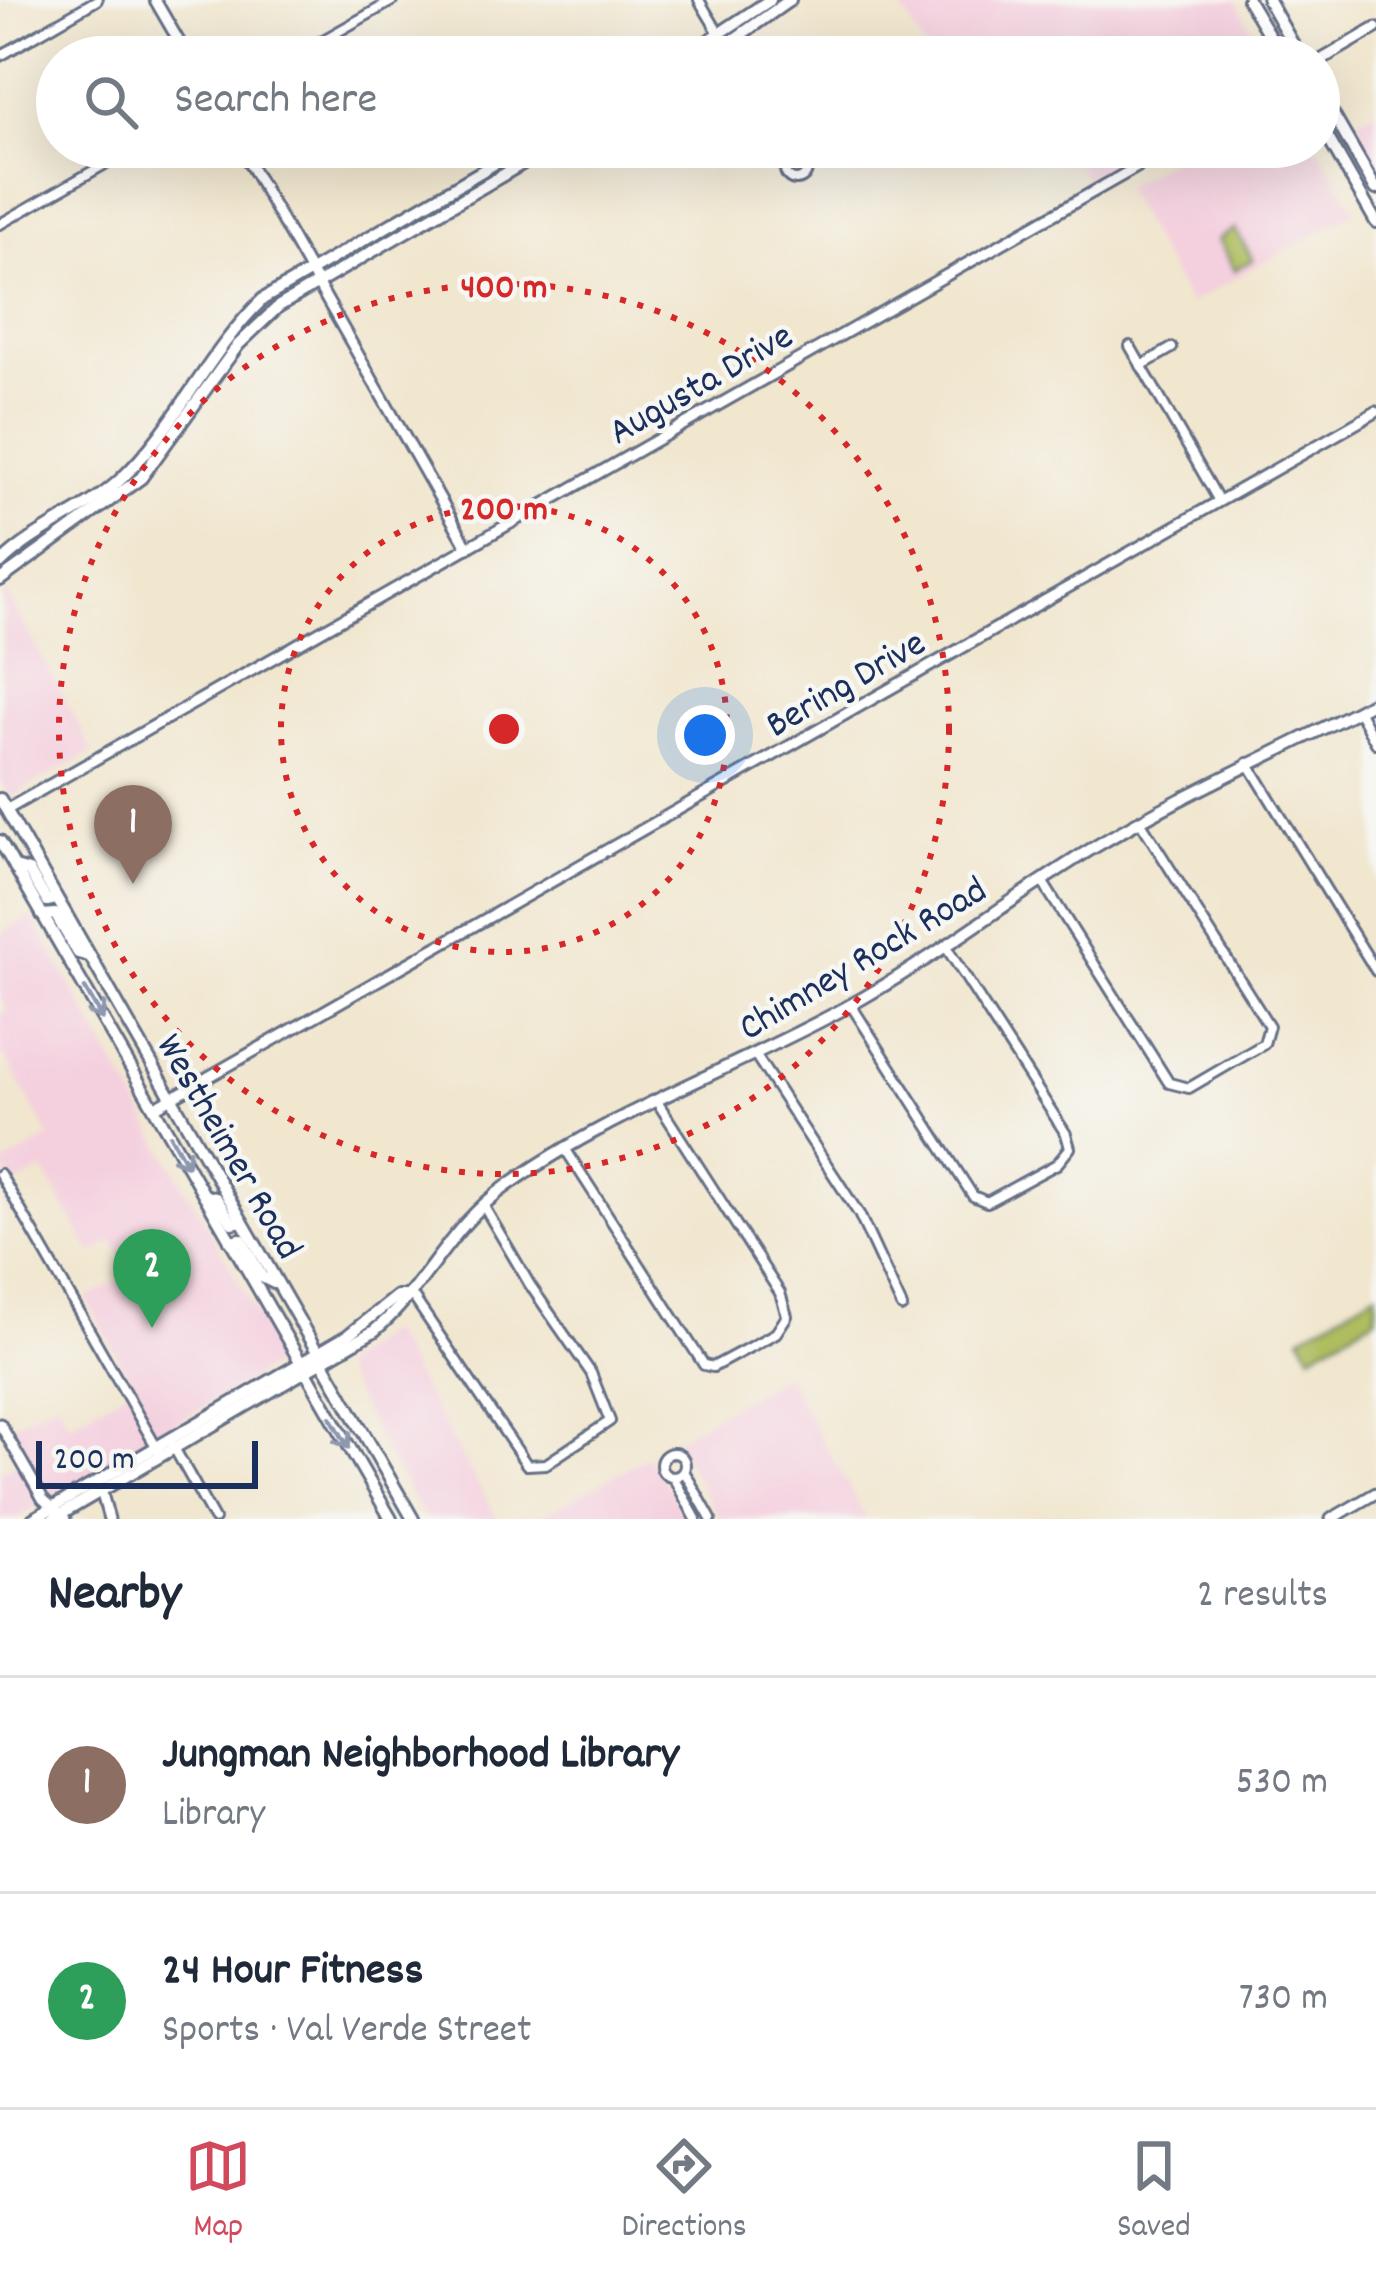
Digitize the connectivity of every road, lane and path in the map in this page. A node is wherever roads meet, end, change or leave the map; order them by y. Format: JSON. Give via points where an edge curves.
{"nodes":[{"id":1,"x":97,"y":0,"type":"edge"},
{"id":2,"x":155,"y":0,"type":"edge"},
{"id":3,"x":394,"y":0,"type":"edge"},
{"id":4,"x":699,"y":0,"type":"edge"},
{"id":5,"x":770,"y":0,"type":"edge"},
{"id":6,"x":790,"y":0,"type":"edge"},
{"id":7,"x":1248,"y":0,"type":"edge"},
{"id":8,"x":1268,"y":0,"type":"edge"},
{"id":9,"x":1376,"y":28,"type":"edge"},
{"id":10,"x":176,"y":36,"type":"edge"},
{"id":11,"x":330,"y":36,"type":"edge"},
{"id":12,"x":720,"y":36,"type":"edge"},
{"id":13,"x":736,"y":36,"type":"edge"},
{"id":14,"x":741,"y":36,"type":"edge"},
{"id":15,"x":1269,"y":36,"type":"edge"},
{"id":16,"x":1288,"y":36,"type":"edge"},
{"id":17,"x":1340,"y":49,"type":"edge"},
{"id":18,"x":0,"y":56,"type":"edge"},
{"id":19,"x":1340,"y":132,"type":"edge"},
{"id":20,"x":1340,"y":151,"type":"edge"},
{"id":21,"x":98,"y":168,"type":"edge"},
{"id":22,"x":252,"y":168,"type":"edge"},
{"id":23,"x":496,"y":168,"type":"edge"},
{"id":24,"x":505,"y":168,"type":"edge"},
{"id":25,"x":1135,"y":168,"type":"edge"},
{"id":26,"x":483,"y":178,"type":"junction"},
{"id":27,"x":1372,"y":195,"type":"edge"},
{"id":28,"x":1376,"y":221,"type":"edge"},
{"id":29,"x":0,"y":224,"type":"edge"},
{"id":30,"x":313,"y":276,"type":"junction"},
{"id":31,"x":1130,"y":346,"type":"dead end"},
{"id":32,"x":1172,"y":348,"type":"dead end"},
{"id":33,"x":208,"y":362,"type":"junction"},
{"id":34,"x":1141,"y":366,"type":"junction"},
{"id":35,"x":220,"y":371,"type":"junction"},
{"id":36,"x":1376,"y":412,"type":"edge"},
{"id":37,"x":112,"y":494,"type":"junction"},
{"id":38,"x":1220,"y":501,"type":"junction"},
{"id":39,"x":468,"y":548,"type":"junction"},
{"id":40,"x":6,"y":567,"type":"edge"},
{"id":41,"x":1376,"y":701,"type":"edge"},
{"id":42,"x":1358,"y":710,"type":"junction"},
{"id":43,"x":1376,"y":743,"type":"edge"},
{"id":44,"x":1248,"y":763,"type":"junction"},
{"id":45,"x":2,"y":807,"type":"edge"},
{"id":46,"x":1140,"y":821,"type":"junction"},
{"id":47,"x":0,"y":841,"type":"edge"},
{"id":48,"x":15,"y":866,"type":"junction"},
{"id":49,"x":1042,"y":881,"type":"junction"},
{"id":50,"x":56,"y":899,"type":"junction"},
{"id":51,"x":42,"y":915,"type":"junction"},
{"id":52,"x":946,"y":947,"type":"junction"},
{"id":53,"x":89,"y":956,"type":"junction"},
{"id":54,"x":1376,"y":971,"type":"edge"},
{"id":55,"x":851,"y":1005,"type":"junction"},
{"id":56,"x":756,"y":1056,"type":"junction"},
{"id":57,"x":171,"y":1098,"type":"junction"},
{"id":58,"x":656,"y":1100,"type":"junction"},
{"id":59,"x":154,"y":1108,"type":"junction"},
{"id":60,"x":566,"y":1150,"type":"junction"},
{"id":61,"x":0,"y":1174,"type":"edge"},
{"id":62,"x":204,"y":1195,"type":"junction"},
{"id":63,"x":483,"y":1205,"type":"junction"},
{"id":64,"x":248,"y":1223,"type":"junction"},
{"id":65,"x":230,"y":1240,"type":"junction"},
{"id":66,"x":277,"y":1284,"type":"junction"},
{"id":67,"x":407,"y":1294,"type":"junction"},
{"id":68,"x":902,"y":1307,"type":"dead end"},
{"id":69,"x":319,"y":1359,"type":"junction"},
{"id":70,"x":303,"y":1368,"type":"junction"},
{"id":71,"x":0,"y":1424,"type":"edge"},
{"id":72,"x":172,"y":1444,"type":"junction"},
{"id":73,"x":159,"y":1451,"type":"junction"},
{"id":74,"x":684,"y":1471,"type":"junction"},
{"id":75,"x":673,"y":1477,"type":"junction"},
{"id":76,"x":101,"y":1490,"type":"junction"},
{"id":77,"x":1376,"y":1493,"type":"edge"},
{"id":78,"x":57,"y":1516,"type":"edge"},
{"id":79,"x":33,"y":1519,"type":"edge"},
{"id":80,"x":109,"y":1519,"type":"edge"},
{"id":81,"x":214,"y":1519,"type":"edge"},
{"id":82,"x":391,"y":1519,"type":"edge"},
{"id":83,"x":413,"y":1519,"type":"edge"},
{"id":84,"x":697,"y":1519,"type":"edge"},
{"id":85,"x":711,"y":1519,"type":"edge"},
{"id":86,"x":1331,"y":1519,"type":"edge"}],
"edges":[{"from":1,"to":18,"type":"street"},
{"from":2,"to":10,"type":"street"},
{"from":3,"to":11,"type":"street"},
{"from":4,"to":12,"type":"street"},
{"from":5,"to":13,"type":"main road"},
{"from":6,"to":14,"type":"main road"},
{"from":7,"to":15,"type":"main road"},
{"from":8,"to":16,"type":"main road"},
{"from":9,"to":17,"type":"street"},
{"from":19,"to":27,"type":"main road"},
{"from":20,"to":27,"type":"main road"},
{"from":21,"to":29,"type":"street"},
{"from":22,"to":30,"type":"street"},
{"from":23,"to":26,"type":"main road"},
{"from":24,"to":26,"type":"main road"},
{"from":25,"to":39,"type":"street","name":"Augusta Drive"},
{"from":26,"to":30,"type":"main road"},
{"from":27,"to":28,"type":"main road"},
{"from":30,"to":33,"type":"main road","via":[[263,299]]},
{"from":30,"to":35,"type":"main road","via":[[253,327]]},
{"from":30,"to":39,"type":"street"},
{"from":31,"to":34,"type":"street"},
{"from":32,"to":34,"type":"street"},
{"from":33,"to":35,"type":"main road"},
{"from":33,"to":37,"type":"main road"},
{"from":34,"to":38,"type":"street"},
{"from":35,"to":37,"type":"main road","via":[[151,469]]},
{"from":36,"to":38,"type":"street","name":"Bering Drive"},
{"from":37,"to":40,"type":"main road"},
{"from":38,"to":57,"type":"street","name":"Bering Drive"},
{"from":39,"to":45,"type":"street","name":"Augusta Drive"},
{"from":41,"to":42,"type":"main road","name":"Chimney Rock Road"},
{"from":42,"to":43,"type":"street"},
{"from":42,"to":44,"type":"main road","name":"Chimney Rock Road"},
{"from":44,"to":46,"type":"main road","name":"Chimney Rock Road"},
{"from":44,"to":54,"type":"street"},
{"from":45,"to":50,"type":"main road","name":"Westheimer Road"},
{"from":46,"to":49,"type":"main road","name":"Chimney Rock Road"},
{"from":46,"to":49,"type":"street","via":[[1269,1026],[1264,1044],[1189,1088],[1169,1083]]},
{"from":47,"to":48,"type":"main road","name":"Westheimer Road"},
{"from":48,"to":50,"type":"main road","via":[[29,871],[46,901]]},
{"from":48,"to":51,"type":"main road","name":"Westheimer Road"},
{"from":49,"to":52,"type":"main road","name":"Chimney Rock Road"},
{"from":50,"to":53,"type":"main road","name":"Westheimer Road"},
{"from":51,"to":53,"type":"main road","via":[[55,914],[78,953]]},
{"from":51,"to":59,"type":"main road","name":"Westheimer Road","one_way":true},
{"from":52,"to":55,"type":"main road","name":"Chimney Rock Road"},
{"from":52,"to":55,"type":"street","via":[[1066,1134],[1067,1155],[1030,1179],[987,1202],[973,1196]]},
{"from":53,"to":57,"type":"main road","name":"Westheimer Road"},
{"from":55,"to":56,"type":"main road","name":"Chimney Rock Road"},
{"from":56,"to":58,"type":"main road","name":"Chimney Rock Road"},
{"from":56,"to":68,"type":"street","via":[[859,1214]]},
{"from":57,"to":59,"type":"street","name":"Bering Drive"},
{"from":57,"to":64,"type":"main road","name":"Westheimer Road"},
{"from":58,"to":60,"type":"main road","name":"Chimney Rock Road"},
{"from":58,"to":60,"type":"street","via":[[785,1305],[784,1325],[744,1351],[704,1365]]},
{"from":59,"to":62,"type":"main road","name":"Westheimer Road","one_way":true},
{"from":60,"to":63,"type":"main road","name":"Chimney Rock Road"},
{"from":61,"to":73,"type":"street"},
{"from":62,"to":64,"type":"main road","via":[[216,1198],[231,1223]]},
{"from":62,"to":65,"type":"main road","name":"Westheimer Road"},
{"from":63,"to":67,"type":"main road","name":"Chimney Rock Road"},
{"from":63,"to":67,"type":"street","via":[[610,1411],[601,1433],[546,1464],[527,1465]]},
{"from":64,"to":66,"type":"main road","name":"Westheimer Road"},
{"from":65,"to":66,"type":"main road","via":[[241,1239],[262,1277]]},
{"from":65,"to":70,"type":"main road","name":"Westheimer Road"},
{"from":66,"to":69,"type":"main road","name":"Westheimer Road"},
{"from":67,"to":69,"type":"main road","name":"Chimney Rock Road"},
{"from":69,"to":70,"type":"main road","name":"Chimney Rock Road"},
{"from":69,"to":83,"type":"main road","name":"Westheimer Road"},
{"from":70,"to":72,"type":"main road","name":"Chimney Rock Road"},
{"from":70,"to":82,"type":"main road","name":"Westheimer Road","one_way":true},
{"from":71,"to":78,"type":"street"},
{"from":72,"to":73,"type":"main road","name":"Chimney Rock Road"},
{"from":72,"to":81,"type":"street"},
{"from":73,"to":76,"type":"main road","name":"Chimney Rock Road"},
{"from":73,"to":78,"type":"main road","name":"Chimney Rock Road"},
{"from":74,"to":75,"type":"street"},
{"from":74,"to":75,"type":"street","via":[[680,1455],[666,1454],[661,1468]]},
{"from":74,"to":85,"type":"street"},
{"from":75,"to":84,"type":"street"},
{"from":76,"to":78,"type":"main road","name":"Chimney Rock Road"},
{"from":76,"to":80,"type":"street"},
{"from":77,"to":86,"type":"street"},
{"from":78,"to":79,"type":"main road","name":"Chimney Rock Road"}]}
